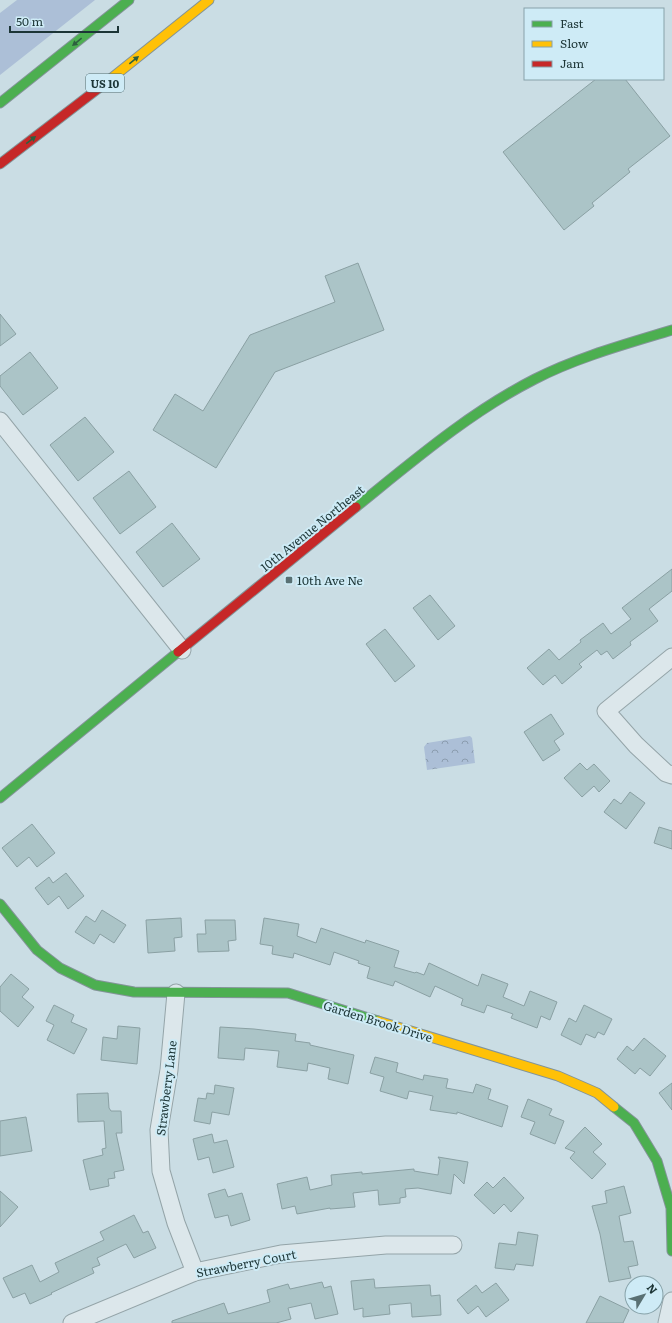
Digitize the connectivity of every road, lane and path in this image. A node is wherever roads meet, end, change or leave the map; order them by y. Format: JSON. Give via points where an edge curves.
{"nodes":[{"id":1,"x":129,"y":0,"type":"edge"},
{"id":2,"x":209,"y":0,"type":"edge"},
{"id":3,"x":0,"y":103,"type":"edge"},
{"id":4,"x":0,"y":164,"type":"edge"},
{"id":5,"x":672,"y":330,"type":"edge"},
{"id":6,"x":0,"y":421,"type":"edge"},
{"id":7,"x":182,"y":650,"type":"junction"},
{"id":8,"x":672,"y":657,"type":"edge"},
{"id":9,"x":672,"y":775,"type":"edge"},
{"id":10,"x":0,"y":798,"type":"edge"},
{"id":11,"x":0,"y":904,"type":"edge"},
{"id":12,"x":176,"y":993,"type":"junction"},
{"id":13,"x":453,"y":1245,"type":"dead end"},
{"id":14,"x":672,"y":1251,"type":"edge"},
{"id":15,"x":195,"y":1272,"type":"junction"},
{"id":16,"x":672,"y":1301,"type":"edge"},
{"id":17,"x":72,"y":1323,"type":"edge"},
{"id":18,"x":667,"y":1323,"type":"edge"}],
"edges":[{"from":1,"to":3,"type":"main road","one_way":true},
{"from":4,"to":2,"type":"main road","number":"US 10","one_way":true},
{"from":5,"to":7,"type":"main road","name":"10th Avenue Northeast","via":[[577,360],[493,403],[425,452]]},
{"from":6,"to":7,"type":"street"},
{"from":7,"to":10,"type":"main road","name":"10th Avenue Northeast"},
{"from":8,"to":9,"type":"street","via":[[606,711],[636,745],[666,773]]},
{"from":11,"to":12,"type":"main road","name":"Garden Brook Drive","via":[[37,950],[60,968],[95,985],[134,992]]},
{"from":12,"to":14,"type":"main road","name":"Garden Brook Drive","via":[[288,993],[558,1076],[597,1093],[634,1123],[657,1162],[671,1208]]},
{"from":12,"to":15,"type":"street","name":"Strawberry Lane","via":[[169,1070],[159,1130],[161,1170],[176,1222]]},
{"from":13,"to":15,"type":"street","name":"Strawberry Court","via":[[386,1245],[281,1254]]},
{"from":15,"to":17,"type":"street","name":"Strawberry Court"},
{"from":16,"to":18,"type":"street"}]}
